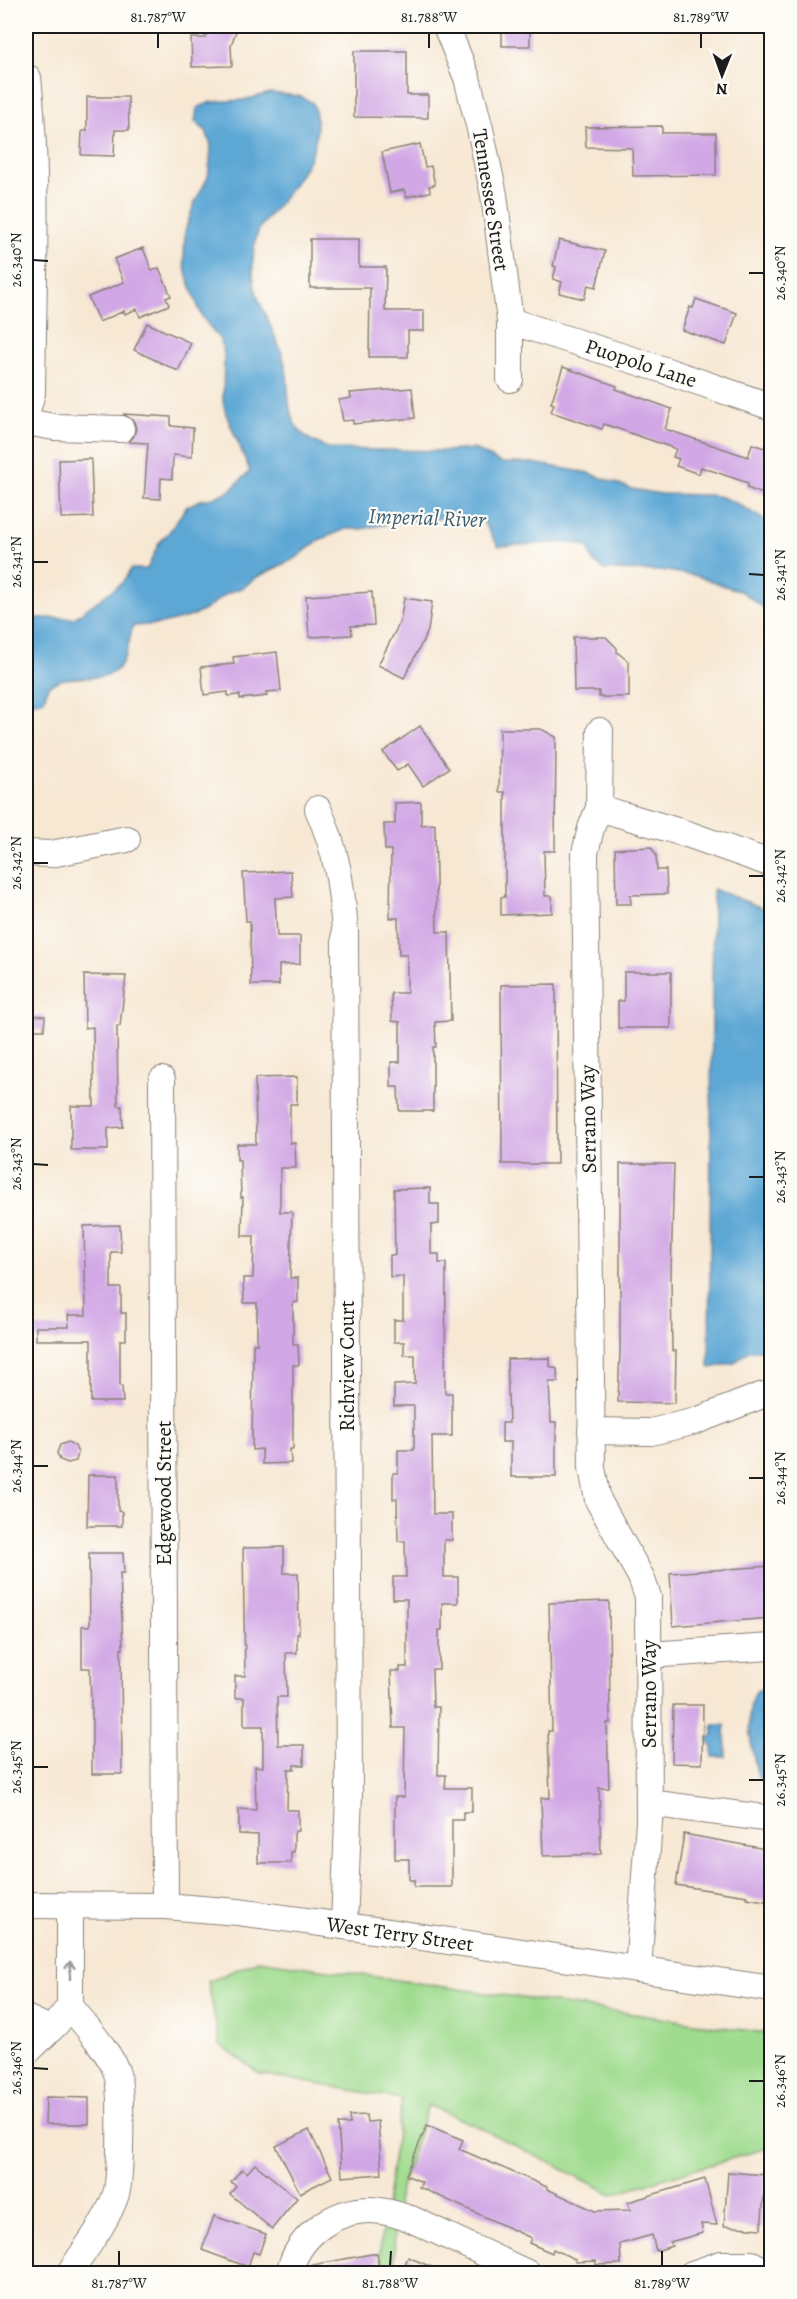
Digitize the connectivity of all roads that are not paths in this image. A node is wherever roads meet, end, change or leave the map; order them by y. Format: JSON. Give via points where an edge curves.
{"nodes":[{"id":1,"x":446,"y":26,"type":"edge"},
{"id":2,"x":26,"y":78,"type":"edge"},
{"id":3,"x":510,"y":321,"type":"junction"},
{"id":4,"x":510,"y":379,"type":"dead end"},
{"id":5,"x":771,"y":407,"type":"edge"},
{"id":6,"x":26,"y":414,"type":"edge"},
{"id":7,"x":26,"y":422,"type":"edge"},
{"id":8,"x":121,"y":429,"type":"dead end"},
{"id":9,"x":600,"y":731,"type":"dead end"},
{"id":10,"x":599,"y":808,"type":"junction"},
{"id":11,"x":318,"y":809,"type":"dead end"},
{"id":12,"x":127,"y":839,"type":"dead end"},
{"id":13,"x":26,"y":853,"type":"edge"},
{"id":14,"x":771,"y":864,"type":"edge"},
{"id":15,"x":162,"y":1080,"type":"dead end"},
{"id":16,"x":771,"y":1393,"type":"edge"},
{"id":17,"x":591,"y":1431,"type":"junction"},
{"id":18,"x":771,"y":1647,"type":"edge"},
{"id":19,"x":648,"y":1655,"type":"junction"},
{"id":20,"x":649,"y":1803,"type":"junction"},
{"id":21,"x":771,"y":1819,"type":"edge"},
{"id":22,"x":26,"y":1905,"type":"edge"},
{"id":23,"x":70,"y":1906,"type":"junction"},
{"id":24,"x":165,"y":1906,"type":"junction"},
{"id":25,"x":345,"y":1926,"type":"junction"},
{"id":26,"x":638,"y":1969,"type":"junction"},
{"id":27,"x":771,"y":1989,"type":"edge"},
{"id":28,"x":70,"y":2006,"type":"junction"},
{"id":29,"x":26,"y":2018,"type":"edge"},
{"id":30,"x":50,"y":2030,"type":"junction"},
{"id":31,"x":26,"y":2053,"type":"edge"},
{"id":32,"x":69,"y":2274,"type":"edge"},
{"id":33,"x":289,"y":2274,"type":"edge"},
{"id":34,"x":529,"y":2274,"type":"edge"},
{"id":35,"x":692,"y":2274,"type":"edge"},
{"id":36,"x":770,"y":2274,"type":"edge"}],
"edges":[{"from":1,"to":3,"type":"street","name":"Tennessee Street","via":[[467,78],[480,129],[494,195]]},
{"from":2,"to":6,"type":"street","via":[[31,110],[34,258],[32,393]]},
{"from":3,"to":4,"type":"street","name":"Tennessee Street"},
{"from":3,"to":5,"type":"street","name":"Puopolo Lane"},
{"from":7,"to":8,"type":"street"},
{"from":9,"to":10,"type":"street","name":"Serrano Way"},
{"from":10,"to":14,"type":"street"},
{"from":10,"to":17,"type":"street","name":"Serrano Way","via":[[585,852]]},
{"from":11,"to":25,"type":"street","name":"Richview Court","via":[[332,842],[341,881],[345,932],[349,1794]]},
{"from":12,"to":13,"type":"street","via":[[51,854]]},
{"from":15,"to":24,"type":"street","name":"Edgewood Street"},
{"from":16,"to":17,"type":"street","via":[[696,1421],[651,1432]]},
{"from":17,"to":19,"type":"street","name":"Serrano Way","via":[[598,1500],[648,1597]]},
{"from":18,"to":19,"type":"street"},
{"from":19,"to":20,"type":"street","name":"Serrano Way"},
{"from":20,"to":21,"type":"street"},
{"from":20,"to":26,"type":"street","name":"Serrano Way"},
{"from":22,"to":23,"type":"street","name":"West Terry Street"},
{"from":23,"to":24,"type":"street","name":"West Terry Street"},
{"from":28,"to":23,"type":"street","one_way":true},
{"from":24,"to":25,"type":"street","name":"West Terry Street"},
{"from":25,"to":26,"type":"street","name":"West Terry Street"},
{"from":26,"to":27,"type":"street","name":"West Terry Street"},
{"from":28,"to":30,"type":"street"},
{"from":28,"to":32,"type":"street","via":[[110,2059],[117,2073],[120,2102],[117,2192]]},
{"from":29,"to":30,"type":"street"},
{"from":30,"to":31,"type":"street"},
{"from":33,"to":34,"type":"street","via":[[298,2250],[312,2233],[349,2212],[370,2210],[411,2219]]},
{"from":35,"to":36,"type":"street","via":[[721,2264],[752,2264]]}]}
